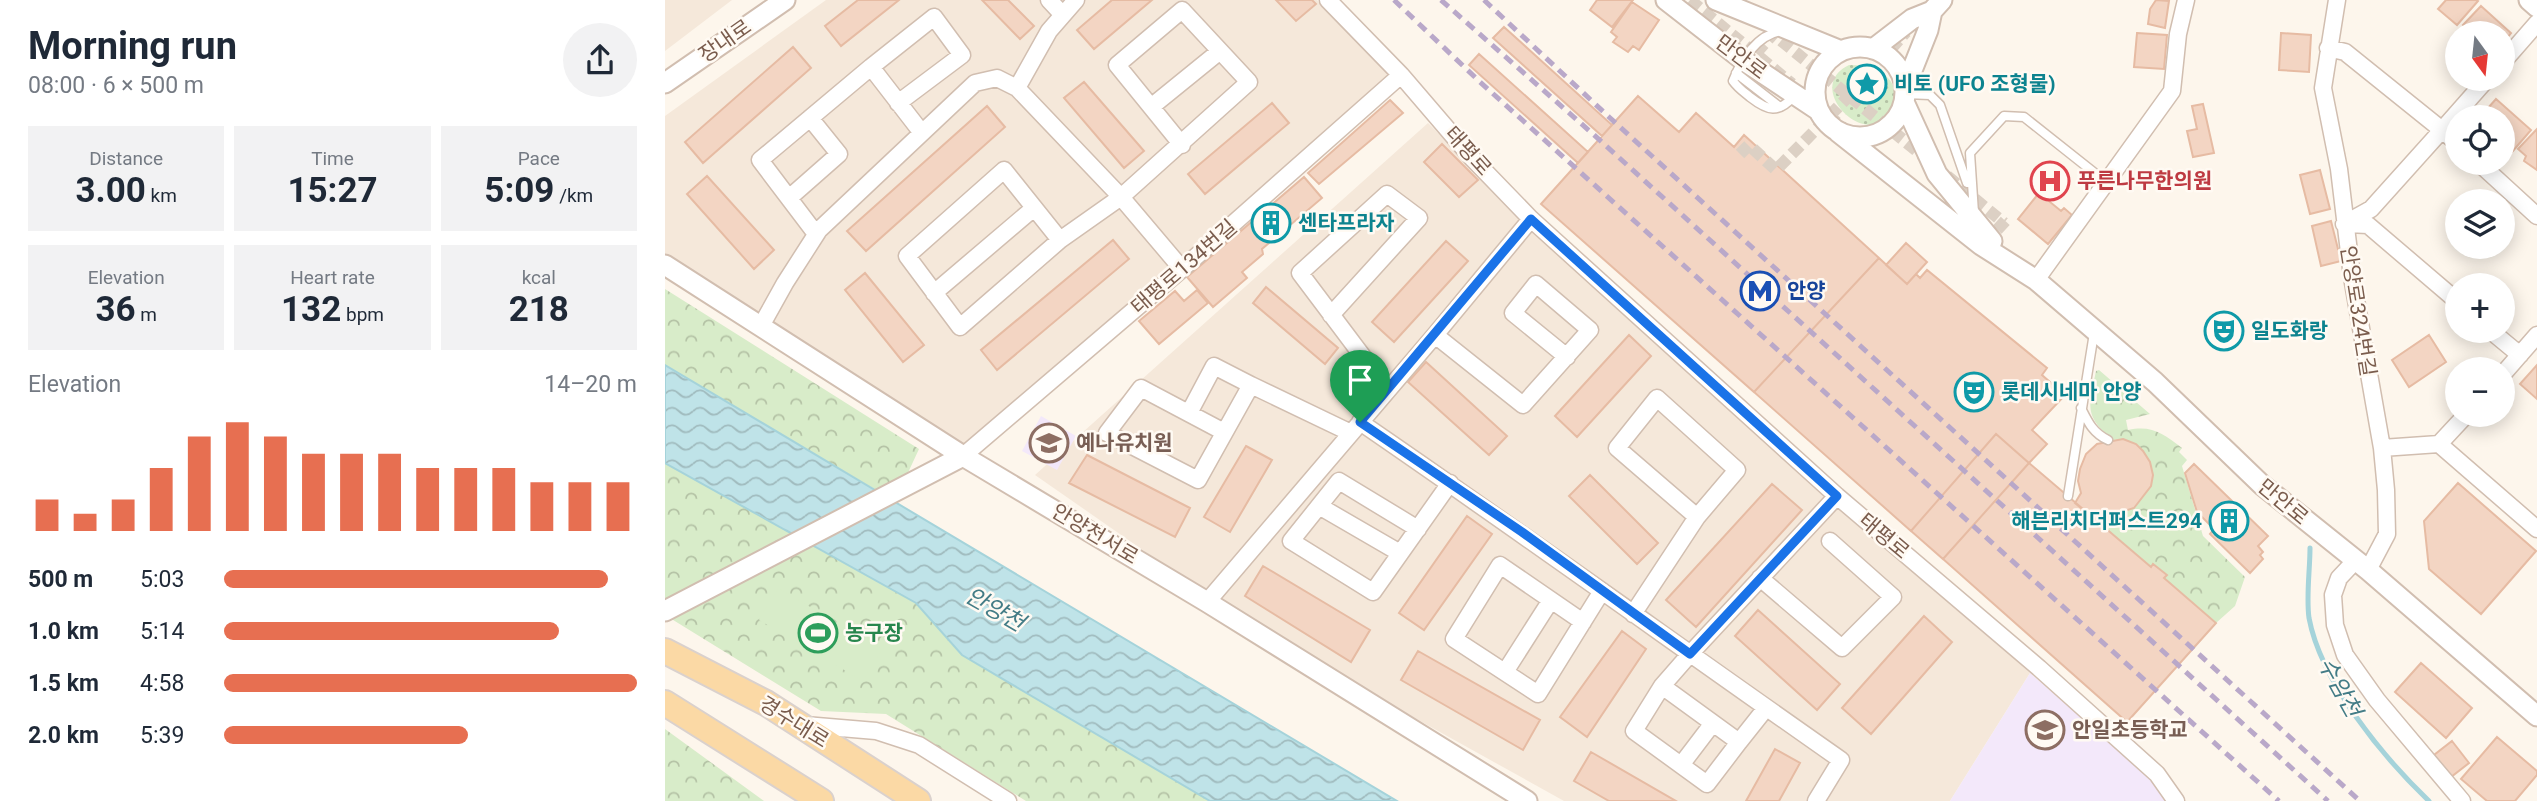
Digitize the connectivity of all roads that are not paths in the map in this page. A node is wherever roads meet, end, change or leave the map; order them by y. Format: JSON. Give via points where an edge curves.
{"nodes":[{"id":1,"x":785,"y":0,"type":"edge"},
{"id":2,"x":1049,"y":0,"type":"edge"},
{"id":3,"x":1076,"y":0,"type":"edge"},
{"id":4,"x":1328,"y":0,"type":"edge"},
{"id":5,"x":1666,"y":0,"type":"edge"},
{"id":6,"x":1716,"y":0,"type":"edge"},
{"id":7,"x":2186,"y":0,"type":"edge"},
{"id":8,"x":2337,"y":0,"type":"edge"},
{"id":9,"x":2529,"y":0,"type":"edge"},
{"id":10,"x":1937,"y":5,"type":"edge"},
{"id":11,"x":2537,"y":7,"type":"edge"},
{"id":12,"x":1063,"y":15,"type":"junction"},
{"id":13,"x":2537,"y":23,"type":"edge"},
{"id":14,"x":1791,"y":29,"type":"junction"},
{"id":15,"x":2328,"y":48,"type":"junction"},
{"id":16,"x":2515,"y":48,"type":"edge"},
{"id":17,"x":1873,"y":49,"type":"junction"},
{"id":18,"x":1220,"y":51,"type":"junction"},
{"id":19,"x":1841,"y":51,"type":"junction"},
{"id":20,"x":1740,"y":66,"type":"junction"},
{"id":21,"x":871,"y":67,"type":"junction"},
{"id":22,"x":1401,"y":75,"type":"junction"},
{"id":23,"x":665,"y":83,"type":"edge"},
{"id":24,"x":1017,"y":88,"type":"junction"},
{"id":25,"x":2476,"y":91,"type":"edge"},
{"id":26,"x":1905,"y":95,"type":"junction"},
{"id":27,"x":1787,"y":102,"type":"junction"},
{"id":28,"x":898,"y":103,"type":"junction"},
{"id":29,"x":1151,"y":107,"type":"junction"},
{"id":30,"x":1818,"y":110,"type":"junction"},
{"id":31,"x":810,"y":118,"type":"junction"},
{"id":32,"x":2442,"y":130,"type":"junction"},
{"id":33,"x":1838,"y":132,"type":"junction"},
{"id":34,"x":922,"y":133,"type":"junction"},
{"id":35,"x":2445,"y":133,"type":"edge"},
{"id":36,"x":1182,"y":145,"type":"junction"},
{"id":37,"x":2492,"y":175,"type":"edge"},
{"id":38,"x":2106,"y":182,"type":"junction"},
{"id":39,"x":1971,"y":196,"type":"junction"},
{"id":40,"x":1121,"y":197,"type":"junction"},
{"id":41,"x":789,"y":198,"type":"junction"},
{"id":42,"x":1034,"y":208,"type":"junction"},
{"id":43,"x":2537,"y":216,"type":"edge"},
{"id":44,"x":1531,"y":219,"type":"junction"},
{"id":45,"x":1975,"y":223,"type":"junction"},
{"id":46,"x":2344,"y":224,"type":"junction"},
{"id":47,"x":817,"y":234,"type":"junction"},
{"id":48,"x":1060,"y":240,"type":"junction"},
{"id":49,"x":665,"y":265,"type":"edge"},
{"id":50,"x":1182,"y":269,"type":"junction"},
{"id":51,"x":2018,"y":271,"type":"junction"},
{"id":52,"x":2036,"y":281,"type":"junction"},
{"id":53,"x":2445,"y":291,"type":"edge"},
{"id":54,"x":935,"y":293,"type":"junction"},
{"id":55,"x":1331,"y":315,"type":"junction"},
{"id":56,"x":761,"y":326,"type":"junction"},
{"id":57,"x":2094,"y":330,"type":"junction"},
{"id":58,"x":1435,"y":335,"type":"junction"},
{"id":59,"x":2537,"y":335,"type":"edge"},
{"id":60,"x":2506,"y":343,"type":"edge"},
{"id":61,"x":2520,"y":355,"type":"junction"},
{"id":62,"x":1567,"y":357,"type":"junction"},
{"id":63,"x":2515,"y":361,"type":"edge"},
{"id":64,"x":1251,"y":385,"type":"junction"},
{"id":65,"x":1388,"y":390,"type":"junction"},
{"id":66,"x":2081,"y":408,"type":"junction"},
{"id":67,"x":1189,"y":413,"type":"junction"},
{"id":68,"x":2455,"y":427,"type":"edge"},
{"id":69,"x":1356,"y":428,"type":"junction"},
{"id":70,"x":1224,"y":432,"type":"junction"},
{"id":71,"x":2108,"y":440,"type":"dead end"},
{"id":72,"x":2439,"y":444,"type":"junction"},
{"id":73,"x":2382,"y":448,"type":"junction"},
{"id":74,"x":963,"y":456,"type":"junction"},
{"id":75,"x":1450,"y":483,"type":"junction"},
{"id":76,"x":1837,"y":496,"type":"junction"},
{"id":77,"x":2068,"y":496,"type":"dead end"},
{"id":78,"x":1318,"y":506,"type":"junction"},
{"id":79,"x":1697,"y":517,"type":"junction"},
{"id":80,"x":1418,"y":529,"type":"junction"},
{"id":81,"x":2537,"y":529,"type":"edge"},
{"id":82,"x":1831,"y":541,"type":"dead end"},
{"id":83,"x":1401,"y":553,"type":"junction"},
{"id":84,"x":2362,"y":565,"type":"junction"},
{"id":85,"x":1760,"y":578,"type":"junction"},
{"id":86,"x":1602,"y":592,"type":"junction"},
{"id":87,"x":1551,"y":600,"type":"junction"},
{"id":88,"x":1207,"y":602,"type":"junction"},
{"id":89,"x":665,"y":611,"type":"edge"},
{"id":90,"x":1633,"y":614,"type":"junction"},
{"id":91,"x":1583,"y":622,"type":"junction"},
{"id":92,"x":665,"y":651,"type":"edge"},
{"id":93,"x":1690,"y":654,"type":"junction"},
{"id":94,"x":1505,"y":672,"type":"junction"},
{"id":95,"x":1662,"y":687,"type":"junction"},
{"id":96,"x":665,"y":703,"type":"edge"},
{"id":97,"x":1766,"y":708,"type":"junction"},
{"id":98,"x":2537,"y":716,"type":"edge"},
{"id":99,"x":1713,"y":723,"type":"junction"},
{"id":100,"x":797,"y":724,"type":"junction"},
{"id":101,"x":1739,"y":742,"type":"junction"},
{"id":102,"x":1681,"y":765,"type":"junction"},
{"id":103,"x":821,"y":801,"type":"edge"},
{"id":104,"x":918,"y":801,"type":"edge"},
{"id":105,"x":1008,"y":801,"type":"edge"},
{"id":106,"x":1527,"y":801,"type":"edge"},
{"id":107,"x":1816,"y":801,"type":"edge"},
{"id":108,"x":2176,"y":801,"type":"edge"},
{"id":109,"x":2462,"y":801,"type":"edge"}],
"edges":[{"from":1,"to":23,"type":"street","name":"장내로"},
{"from":2,"to":12,"type":"street"},
{"from":3,"to":12,"type":"street"},
{"from":4,"to":22,"type":"street","name":"태평로"},
{"from":5,"to":20,"type":"street","name":"만안로"},
{"from":6,"to":14,"type":"street"},
{"from":7,"to":38,"type":"street","via":[[2172,91]]},
{"from":8,"to":15,"type":"street","name":"안양로324번길"},
{"from":9,"to":11,"type":"street"},
{"from":10,"to":17,"type":"street"},
{"from":10,"to":26,"type":"street"},
{"from":12,"to":24,"type":"street"},
{"from":13,"to":16,"type":"street"},
{"from":14,"to":19,"type":"street"},
{"from":14,"to":20,"type":"lane","via":[[1773,32]]},
{"from":15,"to":32,"type":"street","via":[[2345,52]]},
{"from":15,"to":46,"type":"street","name":"안양로324번길","via":[[2323,88]]},
{"from":17,"to":19,"type":"street"},
{"from":17,"to":26,"type":"street","via":[[1889,57],[1900,71]]},
{"from":18,"to":29,"type":"street"},
{"from":18,"to":29,"type":"street","via":[[1182,10],[1117,65]]},
{"from":18,"to":36,"type":"street","via":[[1249,82]]},
{"from":19,"to":30,"type":"street","via":[[1826,61],[1817,76]]},
{"from":20,"to":27,"type":"street","name":"만안로"},
{"from":20,"to":27,"type":"lane","via":[[1733,81],[1763,108]]},
{"from":21,"to":28,"type":"street"},
{"from":21,"to":28,"type":"street","via":[[934,17],[962,55]]},
{"from":21,"to":31,"type":"street"},
{"from":22,"to":44,"type":"street","name":"태평로"},
{"from":22,"to":50,"type":"street","name":"태평로134번길"},
{"from":24,"to":34,"type":"street","via":[[997,78],[975,83]]},
{"from":24,"to":40,"type":"street"},
{"from":25,"to":32,"type":"street"},
{"from":26,"to":33,"type":"street","via":[[1898,118],[1886,129],[1871,136]]},
{"from":26,"to":39,"type":"lane","via":[[1930,95],[1940,105]]},
{"from":26,"to":45,"type":"street","via":[[1937,174]]},
{"from":27,"to":30,"type":"street","name":"만안로"},
{"from":28,"to":34,"type":"street"},
{"from":29,"to":36,"type":"street"},
{"from":30,"to":33,"type":"street"},
{"from":31,"to":41,"type":"street","via":[[839,155]]},
{"from":31,"to":41,"type":"street","via":[[760,160]]},
{"from":32,"to":35,"type":"street"},
{"from":32,"to":46,"type":"street","via":[[2371,209]]},
{"from":33,"to":51,"type":"street","name":"만안로"},
{"from":34,"to":47,"type":"street"},
{"from":36,"to":40,"type":"street"},
{"from":37,"to":43,"type":"street"},
{"from":38,"to":39,"type":"lane","via":[[2024,117],[2012,114],[2004,116],[1970,153]]},
{"from":38,"to":52,"type":"street"},
{"from":39,"to":45,"type":"lane"},
{"from":40,"to":48,"type":"street"},
{"from":40,"to":50,"type":"street"},
{"from":41,"to":47,"type":"street"},
{"from":42,"to":48,"type":"street"},
{"from":42,"to":54,"type":"street"},
{"from":42,"to":54,"type":"street","via":[[1004,170],[907,256]]},
{"from":44,"to":58,"type":"street"},
{"from":44,"to":76,"type":"street","name":"태평로"},
{"from":45,"to":51,"type":"street"},
{"from":46,"to":53,"type":"street","via":[[2368,225]]},
{"from":46,"to":73,"type":"street","name":"안양로324번길"},
{"from":47,"to":56,"type":"street"},
{"from":48,"to":54,"type":"street","via":[[960,327]]},
{"from":49,"to":56,"type":"street","name":"안양천서로"},
{"from":50,"to":74,"type":"street","name":"태평로134번길"},
{"from":51,"to":52,"type":"street","name":"만안로"},
{"from":52,"to":57,"type":"street","name":"만안로"},
{"from":55,"to":55,"type":"street","via":[[1300,273],[1387,194],[1419,218]]},
{"from":55,"to":65,"type":"street"},
{"from":56,"to":74,"type":"street","name":"안양천서로"},
{"from":57,"to":66,"type":"lane"},
{"from":57,"to":84,"type":"street","name":"만안로","via":[[2262,485]]},
{"from":58,"to":62,"type":"street","via":[[1523,405]]},
{"from":58,"to":65,"type":"street"},
{"from":59,"to":61,"type":"street"},
{"from":60,"to":61,"type":"street"},
{"from":61,"to":63,"type":"street"},
{"from":62,"to":62,"type":"street","via":[[1590,330],[1536,284],[1513,313]]},
{"from":64,"to":67,"type":"street","via":[[1214,366]]},
{"from":64,"to":69,"type":"street"},
{"from":64,"to":70,"type":"street"},
{"from":65,"to":69,"type":"street"},
{"from":66,"to":71,"type":"lane","via":[[2089,425]]},
{"from":66,"to":77,"type":"lane"},
{"from":67,"to":70,"type":"street"},
{"from":67,"to":70,"type":"street","via":[[1141,388],[1107,433],[1198,480]]},
{"from":68,"to":72,"type":"street"},
{"from":69,"to":75,"type":"street"},
{"from":69,"to":88,"type":"street"},
{"from":72,"to":73,"type":"street"},
{"from":72,"to":81,"type":"street"},
{"from":73,"to":84,"type":"street","name":"안양로324번길","via":[[2387,534]]},
{"from":74,"to":88,"type":"street","name":"안양천서로"},
{"from":74,"to":89,"type":"street"},
{"from":75,"to":80,"type":"street"},
{"from":75,"to":86,"type":"street"},
{"from":76,"to":85,"type":"street"},
{"from":76,"to":108,"type":"street","name":"태평로","via":[[2157,774]]},
{"from":78,"to":80,"type":"street","via":[[1339,481]]},
{"from":78,"to":83,"type":"street"},
{"from":78,"to":83,"type":"street","via":[[1291,541],[1373,592]]},
{"from":79,"to":79,"type":"street","via":[[1737,470],[1657,398],[1617,448]]},
{"from":79,"to":90,"type":"street"},
{"from":80,"to":83,"type":"street"},
{"from":82,"to":85,"type":"street","via":[[1893,597],[1842,648]]},
{"from":84,"to":98,"type":"street","name":"만안로"},
{"from":84,"to":109,"type":"street","name":"안양로324번길","via":[[2339,578],[2333,595],[2335,625],[2345,655]]},
{"from":85,"to":93,"type":"street"},
{"from":86,"to":90,"type":"street"},
{"from":86,"to":91,"type":"street"},
{"from":87,"to":91,"type":"street"},
{"from":87,"to":94,"type":"street"},
{"from":87,"to":94,"type":"street","via":[[1500,565],[1454,639]]},
{"from":88,"to":106,"type":"street","name":"안양천서로"},
{"from":90,"to":93,"type":"street"},
{"from":91,"to":94,"type":"street","via":[[1538,694]]},
{"from":92,"to":100,"type":"main road","name":"경수대로"},
{"from":93,"to":95,"type":"street"},
{"from":93,"to":97,"type":"street"},
{"from":95,"to":99,"type":"street"},
{"from":95,"to":102,"type":"street","via":[[1634,731]]},
{"from":96,"to":103,"type":"main road"},
{"from":97,"to":101,"type":"street"},
{"from":97,"to":107,"type":"street","via":[[1842,760]]},
{"from":99,"to":101,"type":"street"},
{"from":99,"to":102,"type":"street"},
{"from":100,"to":104,"type":"main road","name":"경수대로"},
{"from":100,"to":105,"type":"street","via":[[894,736],[919,746]]},
{"from":101,"to":102,"type":"street","via":[[1707,785]]}]}
